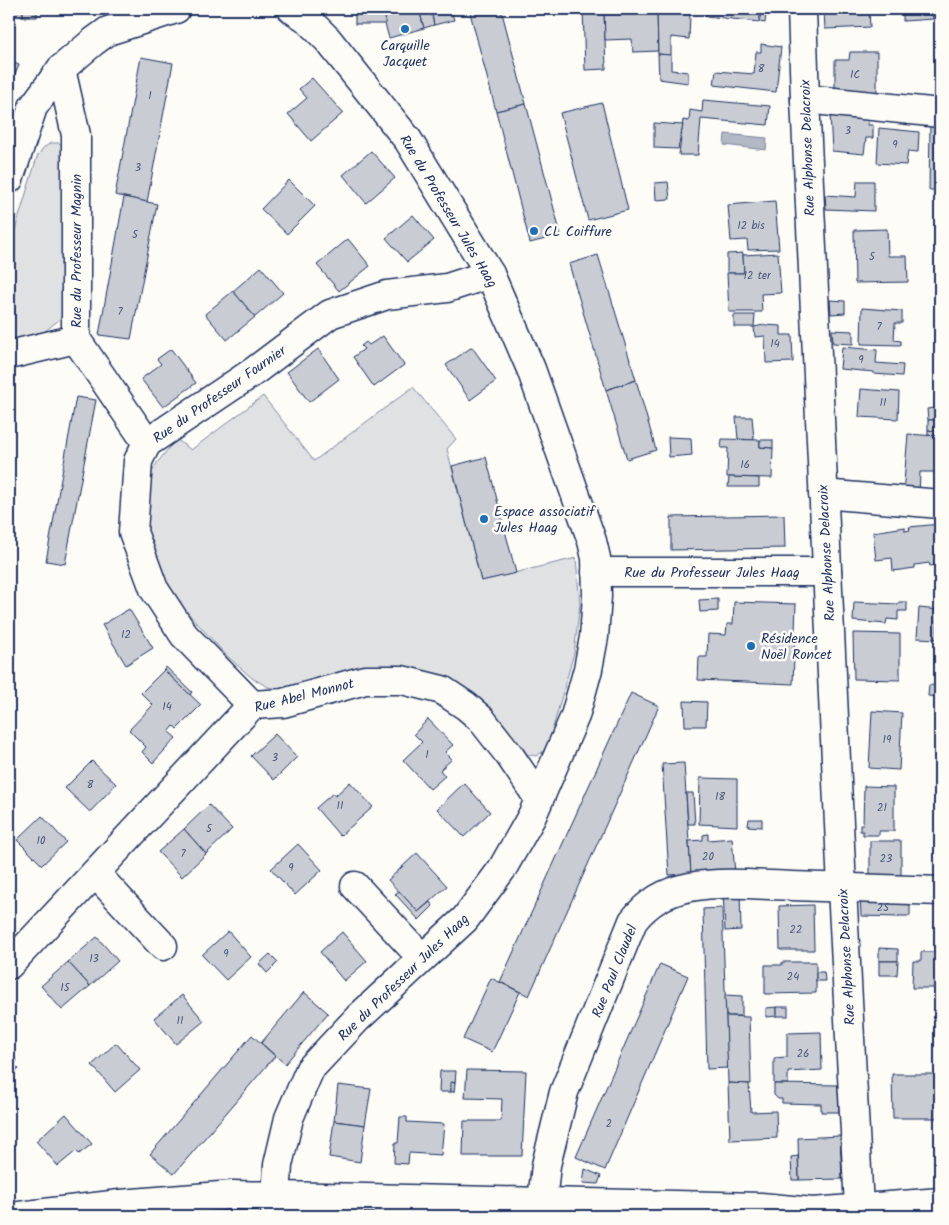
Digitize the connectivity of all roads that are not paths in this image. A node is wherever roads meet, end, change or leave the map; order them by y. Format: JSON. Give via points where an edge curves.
{"nodes":[{"id":1,"x":176,"y":9,"type":"edge"},
{"id":2,"x":292,"y":9,"type":"edge"},
{"id":3,"x":324,"y":9,"type":"edge"},
{"id":4,"x":802,"y":9,"type":"edge"},
{"id":5,"x":328,"y":40,"type":"junction"},
{"id":6,"x":61,"y":69,"type":"junction"},
{"id":7,"x":805,"y":98,"type":"junction"},
{"id":8,"x":940,"y":113,"type":"edge"},
{"id":9,"x":9,"y":179,"type":"edge"},
{"id":10,"x":490,"y":274,"type":"junction"},
{"id":11,"x":76,"y":339,"type":"junction"},
{"id":12,"x":9,"y":355,"type":"edge"},
{"id":13,"x":147,"y":443,"type":"junction"},
{"id":14,"x":823,"y":494,"type":"junction"},
{"id":15,"x":940,"y":504,"type":"edge"},
{"id":16,"x":596,"y":572,"type":"junction"},
{"id":17,"x":828,"y":572,"type":"junction"},
{"id":18,"x":252,"y":705,"type":"junction"},
{"id":19,"x":539,"y":799,"type":"junction"},
{"id":20,"x":95,"y":873,"type":"junction"},
{"id":21,"x":355,"y":886,"type":"dead end"},
{"id":22,"x":842,"y":888,"type":"junction"},
{"id":23,"x":940,"y":890,"type":"edge"},
{"id":24,"x":163,"y":946,"type":"dead end"},
{"id":25,"x":422,"y":958,"type":"junction"},
{"id":26,"x":9,"y":965,"type":"edge"},
{"id":27,"x":542,"y":1202,"type":"junction"},
{"id":28,"x":940,"y":1202,"type":"edge"},
{"id":29,"x":275,"y":1206,"type":"edge"},
{"id":30,"x":860,"y":1212,"type":"edge"},
{"id":31,"x":19,"y":1216,"type":"edge"}],
"edges":[{"from":1,"to":6,"type":"street","via":[[108,31]]},
{"from":2,"to":5,"type":"street","name":"Rue du Professeur Jules Haag"},
{"from":3,"to":5,"type":"street"},
{"from":4,"to":7,"type":"street","name":"Rue Alphonse Delacroix"},
{"from":5,"to":10,"type":"street","name":"Rue du Professeur Jules Haag","via":[[408,140]]},
{"from":6,"to":9,"type":"street","via":[[33,107]]},
{"from":6,"to":11,"type":"street","name":"Rue du Professeur Magnin","via":[[76,135]]},
{"from":7,"to":8,"type":"street"},
{"from":7,"to":14,"type":"street","name":"Rue Alphonse Delacroix"},
{"from":10,"to":13,"type":"street","name":"Rue du Professeur Fournier","via":[[447,288],[387,295],[330,314],[253,372]]},
{"from":10,"to":16,"type":"street","name":"Rue du Professeur Jules Haag","via":[[531,369],[592,541]]},
{"from":11,"to":12,"type":"street"},
{"from":11,"to":13,"type":"street","name":"Rue du Professeur Magnin"},
{"from":13,"to":18,"type":"street","name":"Rue du Professeur Fournier","via":[[138,461],[134,532],[154,588],[184,635]]},
{"from":14,"to":15,"type":"street"},
{"from":14,"to":17,"type":"street","name":"Rue Alphonse Delacroix"},
{"from":16,"to":17,"type":"street","name":"Rue du Professeur Jules Haag"},
{"from":16,"to":19,"type":"street","name":"Rue du Professeur Jules Haag","via":[[594,637],[588,669],[574,716]]},
{"from":17,"to":22,"type":"street","name":"Rue Alphonse Delacroix"},
{"from":18,"to":19,"type":"street","name":"Rue Abel Monnot","via":[[283,704],[365,680],[402,680],[442,690],[480,719]]},
{"from":18,"to":20,"type":"street","name":"Rue Abel Monnot"},
{"from":19,"to":25,"type":"street","name":"Rue du Professeur Jules Haag","via":[[502,869],[465,919]]},
{"from":20,"to":24,"type":"street"},
{"from":20,"to":26,"type":"street","name":"Rue Abel Monnot"},
{"from":21,"to":25,"type":"street"},
{"from":22,"to":23,"type":"street","name":"Rue Paul Claudel"},
{"from":22,"to":27,"type":"street","name":"Rue Paul Claudel","via":[[708,885],[690,887],[658,898],[643,908],[633,921],[564,1092],[546,1165]]},
{"from":22,"to":30,"type":"street","name":"Rue Alphonse Delacroix"},
{"from":25,"to":29,"type":"street","name":"Rue du Professeur Jules Haag","via":[[310,1069],[289,1118],[278,1165]]},
{"from":27,"to":29,"type":"street"},
{"from":27,"to":30,"type":"street"},
{"from":28,"to":30,"type":"street"},
{"from":29,"to":31,"type":"street","via":[[233,1195]]}]}
